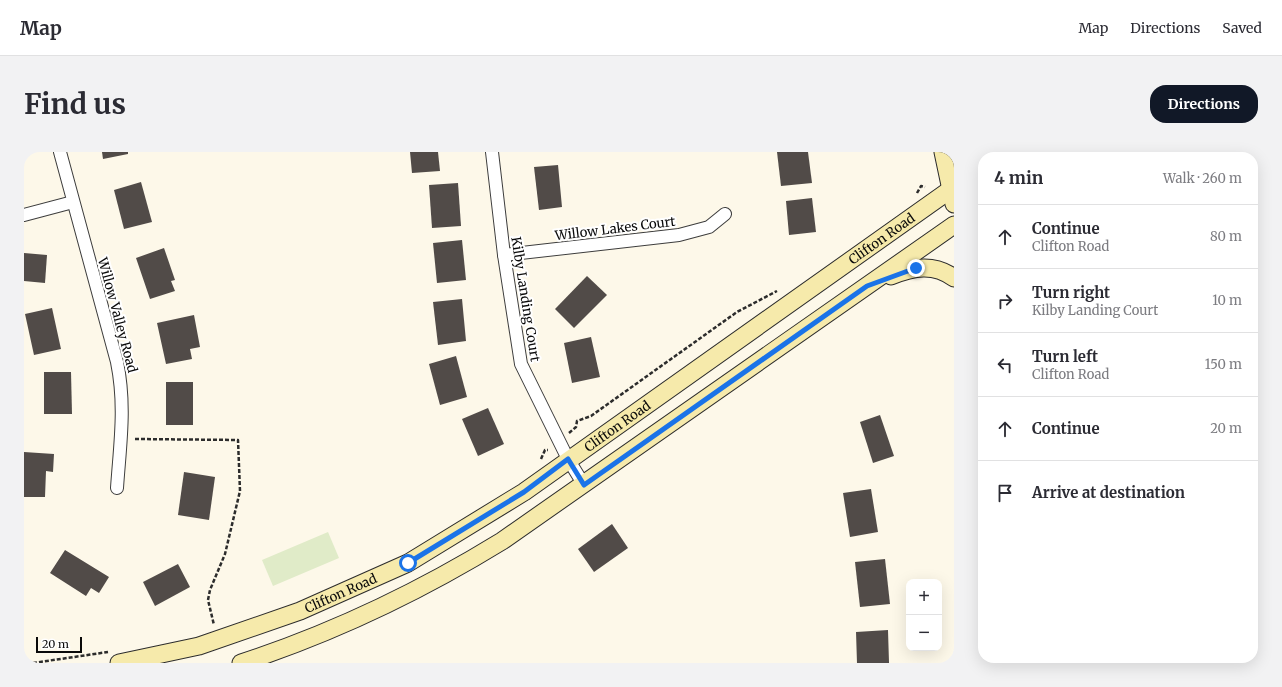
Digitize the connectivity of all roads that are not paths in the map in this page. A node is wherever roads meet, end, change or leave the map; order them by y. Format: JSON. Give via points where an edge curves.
{"nodes":[{"id":1,"x":60,"y":152,"type":"edge"},
{"id":2,"x":492,"y":152,"type":"edge"},
{"id":3,"x":942,"y":152,"type":"edge"},
{"id":4,"x":953,"y":194,"type":"edge"},
{"id":5,"x":73,"y":202,"type":"junction"},
{"id":6,"x":725,"y":214,"type":"dead end"},
{"id":7,"x":24,"y":215,"type":"edge"},
{"id":8,"x":954,"y":225,"type":"edge"},
{"id":9,"x":504,"y":255,"type":"junction"},
{"id":10,"x":954,"y":278,"type":"edge"},
{"id":11,"x":867,"y":286,"type":"junction"},
{"id":12,"x":568,"y":459,"type":"junction"},
{"id":13,"x":584,"y":485,"type":"junction"},
{"id":14,"x":117,"y":488,"type":"dead end"},
{"id":15,"x":115,"y":657,"type":"edge"},
{"id":16,"x":240,"y":663,"type":"edge"}],
"edges":[{"from":1,"to":5,"type":"street","name":"Willow Valley Road"},
{"from":2,"to":9,"type":"street","name":"Kilby Landing Court"},
{"from":3,"to":4,"type":"main road"},
{"from":4,"to":12,"type":"main road","name":"Clifton Road"},
{"from":5,"to":7,"type":"street"},
{"from":5,"to":14,"type":"street","name":"Willow Valley Road","via":[[117,362],[121,386],[123,408]]},
{"from":6,"to":9,"type":"street","name":"Willow Lakes Court","via":[[709,227],[680,235]]},
{"from":8,"to":11,"type":"main road"},
{"from":9,"to":12,"type":"street","name":"Kilby Landing Court","via":[[520,364]]},
{"from":10,"to":11,"type":"main road","via":[[936,268],[916,268]]},
{"from":11,"to":13,"type":"main road"},
{"from":12,"to":13,"type":"street","name":"Kilby Landing Court"},
{"from":12,"to":15,"type":"main road","name":"Clifton Road","via":[[524,492],[408,563],[300,610],[199,646]]},
{"from":13,"to":16,"type":"main road","via":[[502,541],[449,573],[341,626]]}]}
